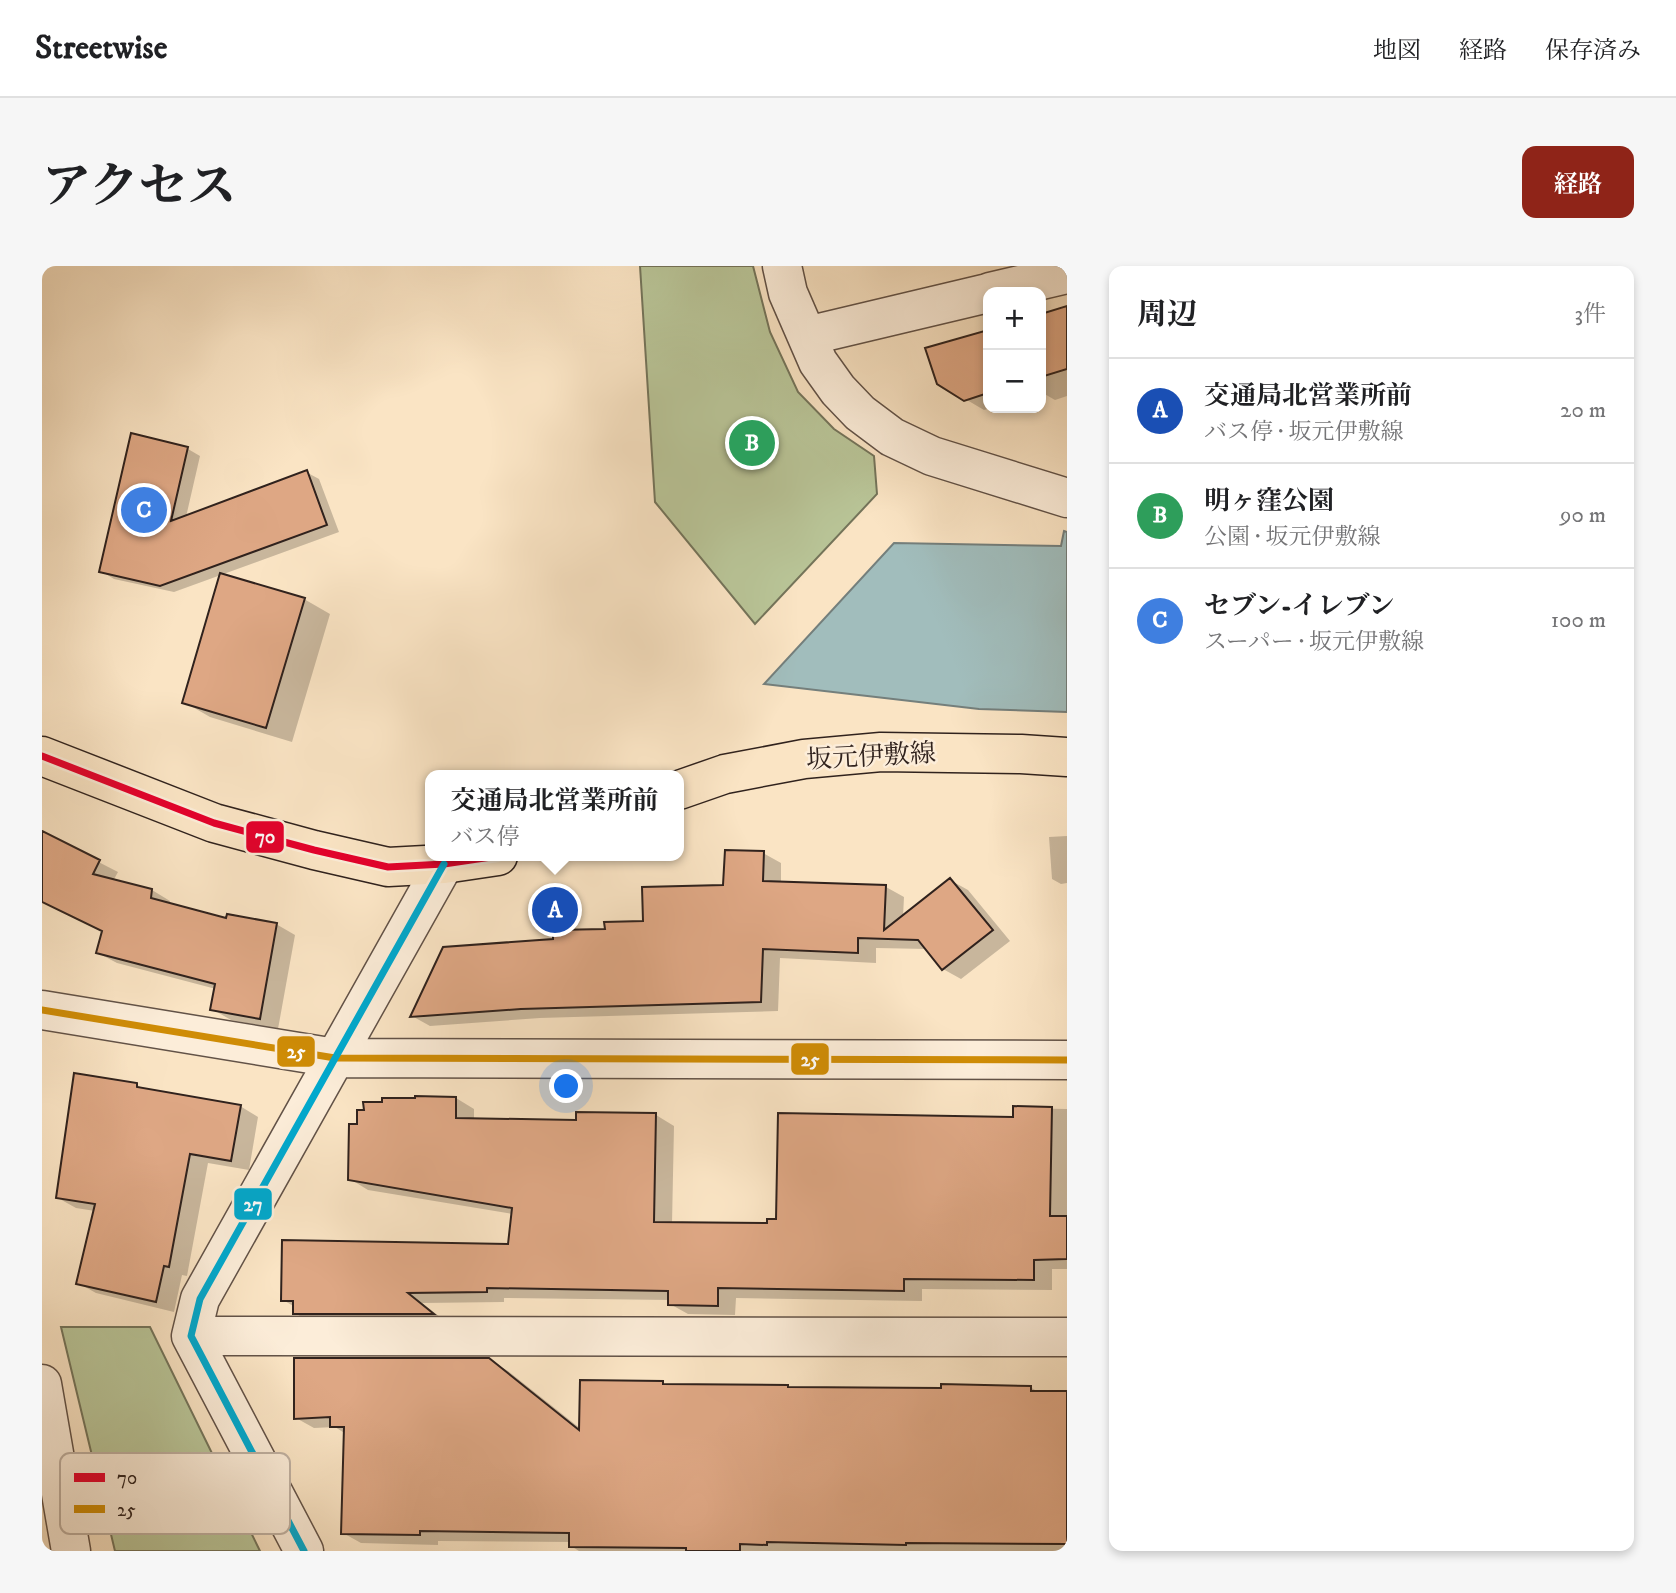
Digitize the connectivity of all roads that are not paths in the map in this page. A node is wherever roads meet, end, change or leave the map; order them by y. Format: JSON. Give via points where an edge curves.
{"nodes":[{"id":1,"x":782,"y":266,"type":"edge"},
{"id":2,"x":1067,"y":274,"type":"edge"},
{"id":3,"x":1011,"y":287,"type":"edge"},
{"id":4,"x":983,"y":293,"type":"edge"},
{"id":5,"x":807,"y":337,"type":"junction"},
{"id":6,"x":1067,"y":498,"type":"edge"},
{"id":7,"x":42,"y":757,"type":"edge"},
{"id":8,"x":1067,"y":757,"type":"edge"},
{"id":9,"x":684,"y":788,"type":"edge"},
{"id":10,"x":464,"y":861,"type":"edge"},
{"id":11,"x":444,"y":864,"type":"junction"},
{"id":12,"x":42,"y":1010,"type":"edge"},
{"id":13,"x":335,"y":1058,"type":"junction"},
{"id":14,"x":1067,"y":1060,"type":"edge"},
{"id":15,"x":191,"y":1336,"type":"junction"},
{"id":16,"x":1067,"y":1336,"type":"edge"},
{"id":17,"x":42,"y":1384,"type":"edge"},
{"id":18,"x":252,"y":1453,"type":"edge"},
{"id":19,"x":50,"y":1468,"type":"edge"},
{"id":20,"x":60,"y":1508,"type":"edge"},
{"id":21,"x":290,"y":1524,"type":"edge"},
{"id":22,"x":67,"y":1534,"type":"edge"},
{"id":23,"x":71,"y":1551,"type":"edge"},
{"id":24,"x":304,"y":1551,"type":"edge"}],
"edges":[{"from":1,"to":5,"type":"street"},
{"from":2,"to":3,"type":"street"},
{"from":4,"to":5,"type":"street"},
{"from":5,"to":6,"type":"street","via":[[838,390],[892,437],[932,456]]},
{"from":7,"to":11,"type":"main road","via":[[226,827],[388,867]]},
{"from":8,"to":9,"type":"main road","name":"坂元伊敷線","via":[[868,753],[725,774]]},
{"from":10,"to":11,"type":"main road"},
{"from":11,"to":13,"type":"street"},
{"from":12,"to":13,"type":"street"},
{"from":13,"to":14,"type":"street"},
{"from":13,"to":15,"type":"street","via":[[200,1299]]},
{"from":15,"to":16,"type":"street"},
{"from":15,"to":18,"type":"street"},
{"from":17,"to":19,"type":"street"},
{"from":19,"to":20,"type":"street"},
{"from":21,"to":24,"type":"street"},
{"from":22,"to":23,"type":"street"}]}
